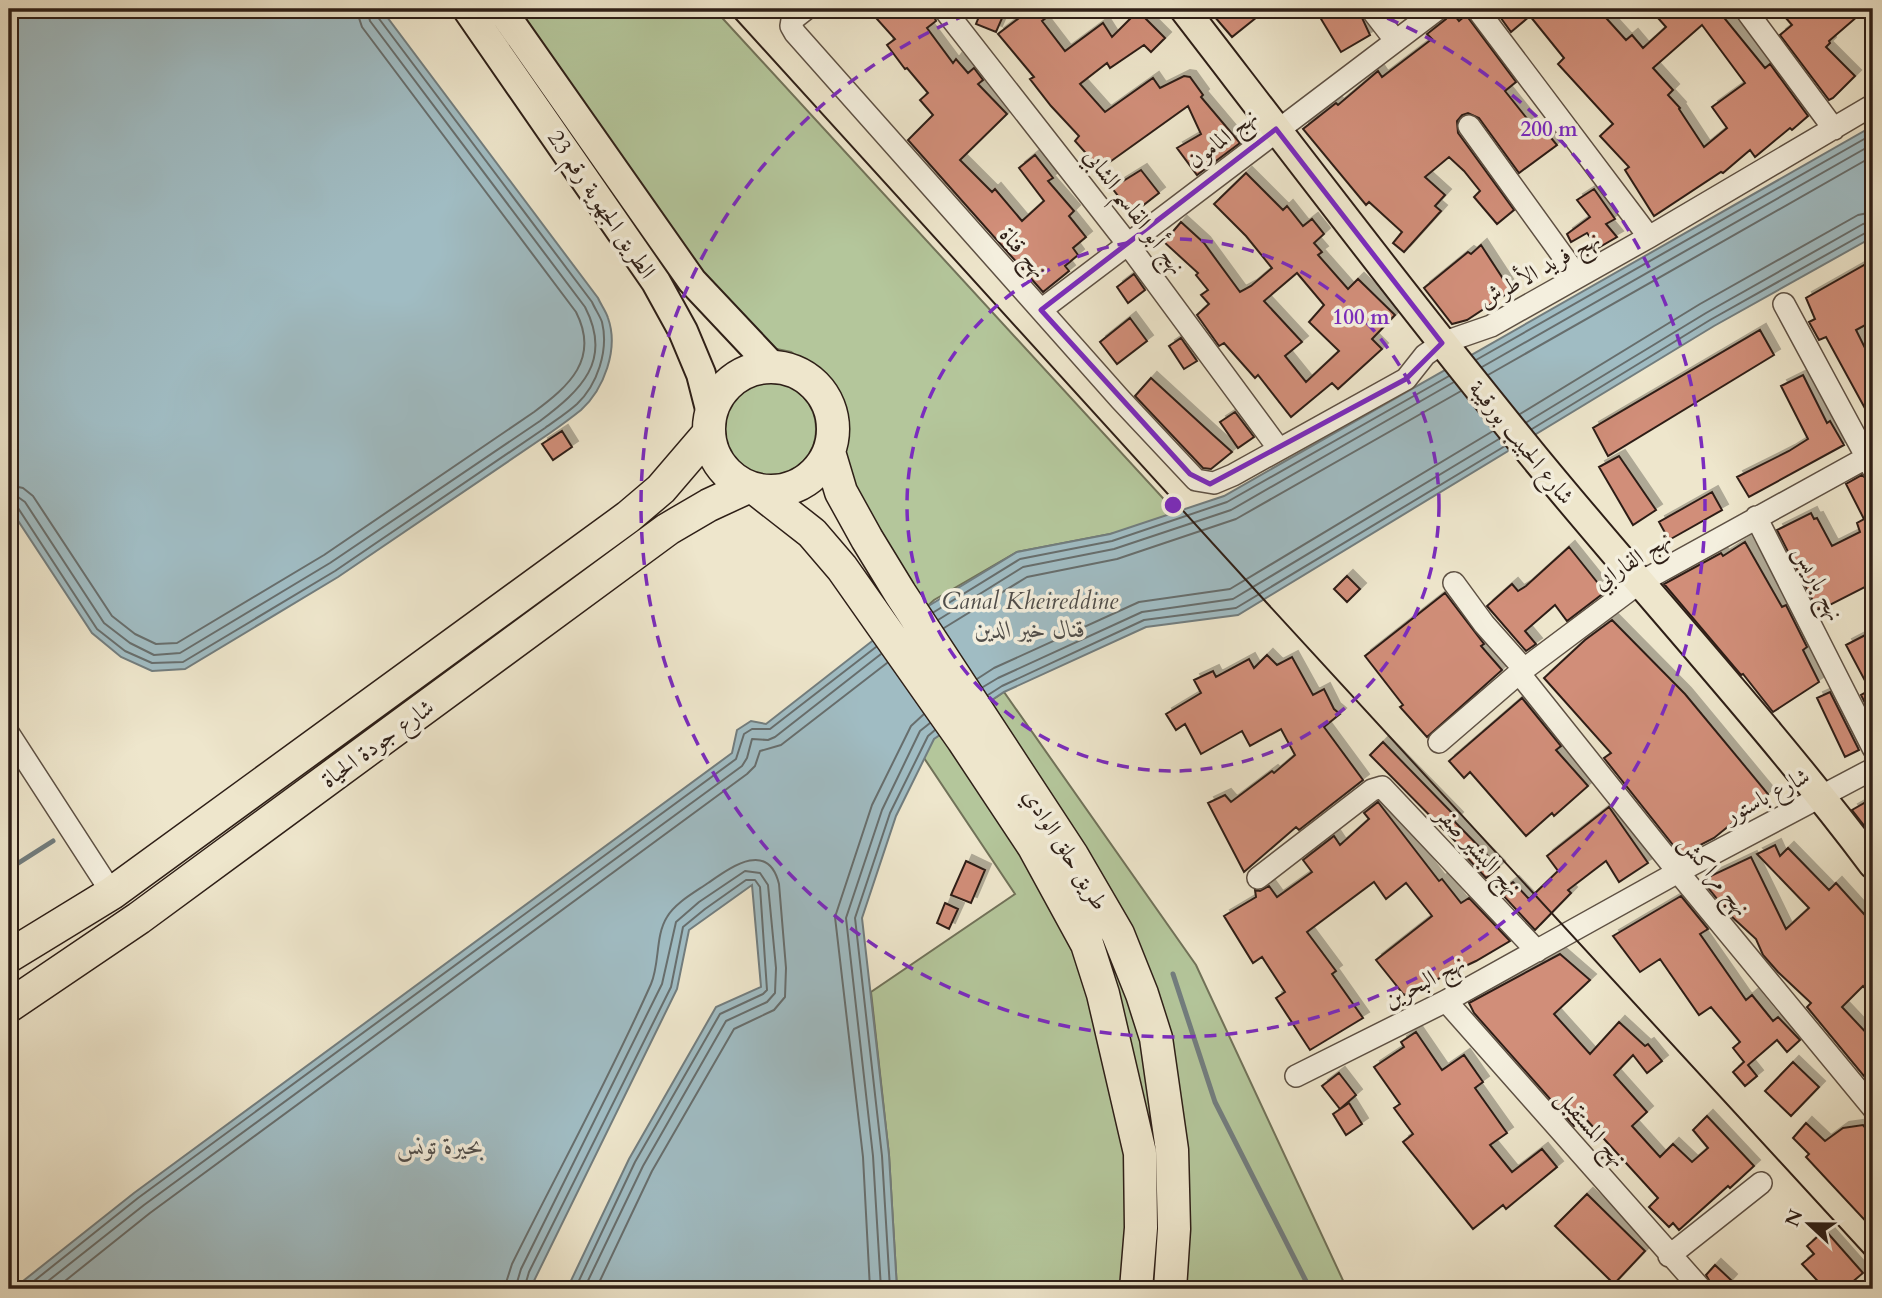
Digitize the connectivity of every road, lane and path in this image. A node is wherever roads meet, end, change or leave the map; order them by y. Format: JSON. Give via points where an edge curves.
{"nodes":[{"id":1,"x":467,"y":9,"type":"edge"},
{"id":2,"x":501,"y":9,"type":"edge"},
{"id":3,"x":806,"y":9,"type":"edge"},
{"id":4,"x":944,"y":9,"type":"edge"},
{"id":5,"x":1184,"y":9,"type":"edge"},
{"id":6,"x":1371,"y":9,"type":"edge"},
{"id":7,"x":1438,"y":9,"type":"edge"},
{"id":8,"x":1477,"y":9,"type":"edge"},
{"id":9,"x":1745,"y":9,"type":"edge"},
{"id":10,"x":1395,"y":40,"type":"junction"},
{"id":11,"x":1873,"y":105,"type":"edge"},
{"id":12,"x":1469,"y":126,"type":"dead end"},
{"id":13,"x":1276,"y":129,"type":"junction"},
{"id":14,"x":1833,"y":129,"type":"junction"},
{"id":15,"x":1649,"y":237,"type":"junction"},
{"id":16,"x":1128,"y":243,"type":"junction"},
{"id":17,"x":1578,"y":277,"type":"junction"},
{"id":18,"x":1784,"y":304,"type":"dead end"},
{"id":19,"x":1041,"y":310,"type":"junction"},
{"id":20,"x":1444,"y":345,"type":"junction"},
{"id":21,"x":773,"y":367,"type":"junction"},
{"id":22,"x":710,"y":423,"type":"junction"},
{"id":23,"x":1279,"y":449,"type":"junction"},
{"id":24,"x":829,"y":453,"type":"junction"},
{"id":25,"x":1871,"y":460,"type":"edge"},
{"id":26,"x":1233,"y":475,"type":"joint"},
{"id":27,"x":752,"y":488,"type":"junction"},
{"id":28,"x":1755,"y":517,"type":"junction"},
{"id":29,"x":1454,"y":583,"type":"dead end"},
{"id":30,"x":1639,"y":583,"type":"junction"},
{"id":31,"x":1522,"y":671,"type":"junction"},
{"id":32,"x":976,"y":732,"type":"junction"},
{"id":33,"x":9,"y":734,"type":"edge"},
{"id":34,"x":1440,"y":741,"type":"dead end"},
{"id":35,"x":1873,"y":748,"type":"edge"},
{"id":36,"x":1873,"y":769,"type":"edge"},
{"id":37,"x":1822,"y":796,"type":"junction"},
{"id":38,"x":1873,"y":864,"type":"edge"},
{"id":39,"x":1678,"y":872,"type":"junction"},
{"id":40,"x":1258,"y":878,"type":"dead end"},
{"id":41,"x":112,"y":893,"type":"junction"},
{"id":42,"x":1575,"y":930,"type":"joint"},
{"id":43,"x":1537,"y":951,"type":"junction"},
{"id":44,"x":9,"y":956,"type":"edge"},
{"id":45,"x":1446,"y":1001,"type":"junction"},
{"id":46,"x":9,"y":1006,"type":"edge"},
{"id":47,"x":1296,"y":1076,"type":"dead end"},
{"id":48,"x":1870,"y":1096,"type":"edge"},
{"id":49,"x":1762,"y":1183,"type":"dead end"},
{"id":50,"x":1670,"y":1256,"type":"junction"},
{"id":51,"x":1136,"y":1289,"type":"edge"},
{"id":52,"x":1170,"y":1289,"type":"edge"},
{"id":53,"x":1701,"y":1289,"type":"edge"}],
"edges":[{"from":1,"to":22,"type":"main road","name":"الطريق الجهوية رقم 23","via":[[656,282],[701,374]]},
{"from":2,"to":21,"type":"main road","name":"الطريق الجهوية رقم 23","via":[[692,281]]},
{"from":3,"to":19,"type":"street","name":"نهج قناة","via":[[793,19],[792,27]]},
{"from":4,"to":16,"type":"street","name":"نهج أبو القاسم الشابي"},
{"from":5,"to":13,"type":"main road","name":"شارع الحبيب بورقيبة"},
{"from":6,"to":10,"type":"street"},
{"from":7,"to":10,"type":"street","name":"نهج المامون"},
{"from":8,"to":15,"type":"street"},
{"from":9,"to":14,"type":"street"},
{"from":10,"to":13,"type":"street","name":"نهج المامون"},
{"from":11,"to":14,"type":"street","name":"نهج فريد الأطرش"},
{"from":12,"to":17,"type":"street"},
{"from":13,"to":16,"type":"street","name":"نهج المامون"},
{"from":13,"to":20,"type":"main road","name":"شارع الحبيب بورقيبة"},
{"from":14,"to":15,"type":"street","name":"نهج فريد الأطرش"},
{"from":15,"to":17,"type":"street","name":"نهج فريد الأطرش"},
{"from":16,"to":19,"type":"street","name":"نهج المامون"},
{"from":16,"to":23,"type":"street","name":"نهج أبو القاسم الشابي"},
{"from":17,"to":20,"type":"street","name":"نهج فريد الأطرش","via":[[1483,330]]},
{"from":18,"to":25,"type":"street"},
{"from":19,"to":26,"type":"street","name":"نهج قناة","via":[[1196,480],[1210,484]]},
{"from":20,"to":23,"type":"street","name":"نهج فريد الأطرش","via":[[1425,355],[1406,379]]},
{"from":20,"to":30,"type":"main road","name":"شارع الحبيب بورقيبة"},
{"from":21,"to":22,"type":"highway","via":[[734,379],[720,394]]},
{"from":21,"to":24,"type":"highway","name":"الطريق الجهوية رقم 23","via":[[810,380],[823,395],[831,413]]},
{"from":22,"to":27,"type":"highway","name":"الطريق الجهوية رقم 23","via":[[712,450],[720,465]]},
{"from":22,"to":41,"type":"highway","name":"شارع جودة الحياة","via":[[661,489],[628,517]]},
{"from":23,"to":26,"type":"street","name":"نهج فريد الأطرش"},
{"from":24,"to":27,"type":"highway","via":[[817,471],[800,484],[779,491]]},
{"from":24,"to":32,"type":"highway","name":"طريق حلق الوادي","via":[[851,512]]},
{"from":25,"to":28,"type":"street","name":"نهج الفارابي"},
{"from":27,"to":32,"type":"highway","name":"طريق حلق الوادي","via":[[812,533],[874,614]]},
{"from":27,"to":46,"type":"highway","name":"شارع جودة الحياة","via":[[668,528],[139,918]]},
{"from":28,"to":30,"type":"street","name":"نهج الفارابي"},
{"from":28,"to":35,"type":"street","name":"نهج باريس"},
{"from":29,"to":31,"type":"street","name":"نهج مراكش"},
{"from":30,"to":31,"type":"street","name":"نهج الفارابي"},
{"from":30,"to":37,"type":"main road","name":"شارع الحبيب بورقيبة"},
{"from":31,"to":34,"type":"street","name":"نهج الفارابي"},
{"from":31,"to":39,"type":"street","name":"نهج مراكش"},
{"from":32,"to":51,"type":"highway","name":"طريق حلق الوادي","via":[[1087,944],[1103,994],[1140,1153]]},
{"from":32,"to":52,"type":"highway","name":"طريق حلق الوادي","via":[[1072,855],[1118,934],[1153,1027],[1172,1150]]},
{"from":33,"to":41,"type":"street"},
{"from":36,"to":37,"type":"street","name":"شارع باستور"},
{"from":37,"to":38,"type":"main road","name":"شارع الحبيب بورقيبة"},
{"from":37,"to":39,"type":"street","name":"شارع باستور"},
{"from":39,"to":42,"type":"street","name":"شارع باستور"},
{"from":39,"to":48,"type":"street","name":"نهج مراكش"},
{"from":40,"to":43,"type":"street","name":"نهج البشير صفر","via":[[1382,787]]},
{"from":41,"to":44,"type":"highway","name":"شارع جودة الحياة"},
{"from":42,"to":43,"type":"street","name":"نهج البحرين"},
{"from":43,"to":45,"type":"street","name":"نهج البحرين"},
{"from":45,"to":47,"type":"street","name":"نهج البحرين"},
{"from":45,"to":50,"type":"street","name":"نهج المستقبل"},
{"from":49,"to":50,"type":"street"},
{"from":50,"to":53,"type":"street","name":"نهج المستقبل"}]}
